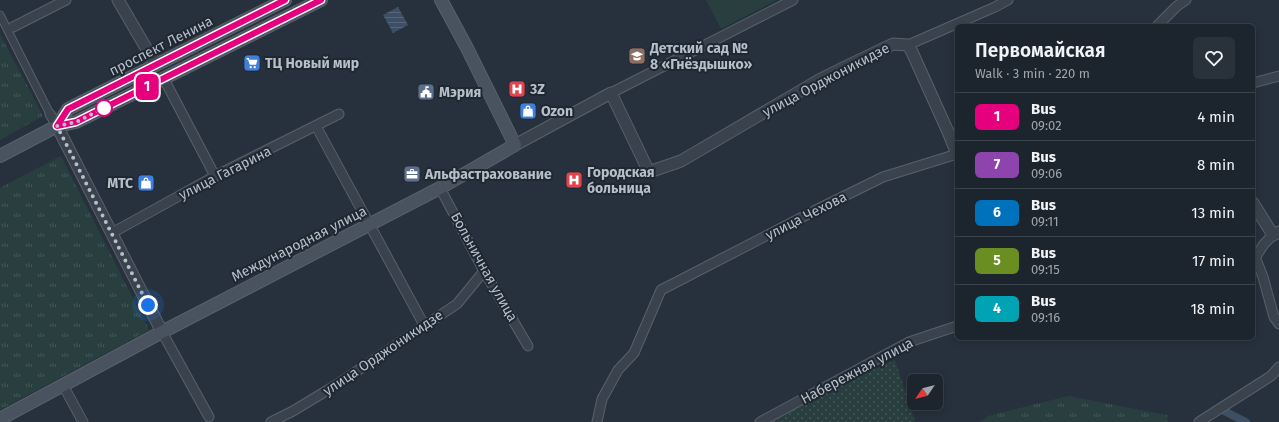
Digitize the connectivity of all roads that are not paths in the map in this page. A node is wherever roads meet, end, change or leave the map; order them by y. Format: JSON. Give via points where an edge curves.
{"nodes":[{"id":1,"x":66,"y":0,"type":"edge"},
{"id":2,"x":118,"y":0,"type":"edge"},
{"id":3,"x":285,"y":0,"type":"edge"},
{"id":4,"x":321,"y":0,"type":"edge"},
{"id":5,"x":441,"y":0,"type":"edge"},
{"id":6,"x":793,"y":0,"type":"edge"},
{"id":7,"x":1008,"y":0,"type":"edge"},
{"id":8,"x":1186,"y":0,"type":"edge"},
{"id":9,"x":0,"y":15,"type":"edge"},
{"id":10,"x":955,"y":24,"type":"edge"},
{"id":11,"x":956,"y":24,"type":"edge"},
{"id":12,"x":1159,"y":24,"type":"edge"},
{"id":13,"x":13,"y":27,"type":"dead end"},
{"id":14,"x":908,"y":45,"type":"junction"},
{"id":15,"x":156,"y":65,"type":"junction"},
{"id":16,"x":1279,"y":76,"type":"edge"},
{"id":17,"x":164,"y":79,"type":"junction"},
{"id":18,"x":1255,"y":82,"type":"edge"},
{"id":19,"x":611,"y":93,"type":"junction"},
{"id":20,"x":50,"y":114,"type":"joint"},
{"id":21,"x":339,"y":114,"type":"dead end"},
{"id":22,"x":57,"y":126,"type":"junction"},
{"id":23,"x":316,"y":126,"type":"junction"},
{"id":24,"x":953,"y":132,"type":"edge"},
{"id":25,"x":955,"y":143,"type":"edge"},
{"id":26,"x":515,"y":145,"type":"junction"},
{"id":27,"x":955,"y":155,"type":"edge"},
{"id":28,"x":0,"y":156,"type":"edge"},
{"id":29,"x":215,"y":176,"type":"junction"},
{"id":30,"x":440,"y":188,"type":"junction"},
{"id":31,"x":1255,"y":206,"type":"edge"},
{"id":32,"x":370,"y":224,"type":"junction"},
{"id":33,"x":112,"y":233,"type":"junction"},
{"id":34,"x":1276,"y":234,"type":"edge"},
{"id":35,"x":1255,"y":258,"type":"edge"},
{"id":36,"x":1255,"y":262,"type":"edge"},
{"id":37,"x":484,"y":272,"type":"junction"},
{"id":38,"x":1279,"y":324,"type":"edge"},
{"id":39,"x":424,"y":325,"type":"junction"},
{"id":40,"x":955,"y":327,"type":"edge"},
{"id":41,"x":162,"y":332,"type":"junction"},
{"id":42,"x":528,"y":346,"type":"dead end"},
{"id":43,"x":1279,"y":367,"type":"edge"},
{"id":44,"x":63,"y":385,"type":"junction"},
{"id":45,"x":209,"y":417,"type":"dead end"},
{"id":46,"x":0,"y":419,"type":"edge"},
{"id":47,"x":83,"y":422,"type":"edge"},
{"id":48,"x":271,"y":422,"type":"edge"},
{"id":49,"x":597,"y":422,"type":"edge"},
{"id":50,"x":760,"y":422,"type":"edge"},
{"id":51,"x":1200,"y":422,"type":"edge"}],
"edges":[{"from":1,"to":13,"type":"street"},
{"from":2,"to":15,"type":"street"},
{"from":3,"to":15,"type":"main road","name":"проспект Ленина"},
{"from":4,"to":17,"type":"main road","name":"проспект Ленина"},
{"from":5,"to":26,"type":"main road"},
{"from":6,"to":19,"type":"street","name":"Международная улица"},
{"from":7,"to":11,"type":"street","name":"улица Орджоникидзе"},
{"from":8,"to":12,"type":"street"},
{"from":9,"to":20,"type":"street"},
{"from":10,"to":14,"type":"street","name":"улица Орджоникидзе"},
{"from":14,"to":19,"type":"street","name":"улица Орджоникидзе","via":[[894,44],[842,69],[681,161],[649,172]]},
{"from":14,"to":24,"type":"street"},
{"from":15,"to":22,"type":"main road","name":"проспект Ленина","via":[[68,109]]},
{"from":16,"to":18,"type":"street"},
{"from":17,"to":22,"type":"main road","name":"проспект Ленина","via":[[76,122]]},
{"from":17,"to":29,"type":"street"},
{"from":19,"to":26,"type":"street","name":"Международная улица"},
{"from":20,"to":22,"type":"street"},
{"from":21,"to":23,"type":"street","name":"улица Гагарина"},
{"from":22,"to":28,"type":"main road","name":"проспект Ленина"},
{"from":22,"to":33,"type":"street"},
{"from":23,"to":29,"type":"street","name":"улица Гагарина"},
{"from":23,"to":32,"type":"street"},
{"from":24,"to":25,"type":"street"},
{"from":26,"to":30,"type":"main road","name":"Международная улица"},
{"from":27,"to":49,"type":"street","name":"улица Чехова","via":[[884,177],[661,290],[634,353],[618,370],[602,399]]},
{"from":29,"to":33,"type":"street","name":"улица Гагарина"},
{"from":30,"to":32,"type":"main road","name":"Международная улица"},
{"from":30,"to":37,"type":"street","name":"Больничная улица"},
{"from":31,"to":34,"type":"street"},
{"from":32,"to":39,"type":"street"},
{"from":32,"to":41,"type":"main road","name":"Международная улица"},
{"from":33,"to":41,"type":"street"},
{"from":34,"to":35,"type":"street","via":[[1264,244]]},
{"from":36,"to":38,"type":"street","via":[[1263,277],[1274,317]]},
{"from":37,"to":39,"type":"street","name":"улица Орджоникидзе","via":[[457,304]]},
{"from":37,"to":42,"type":"street","name":"Больничная улица"},
{"from":39,"to":48,"type":"street","name":"улица Орджоникидзе","via":[[336,385]]},
{"from":40,"to":50,"type":"street","name":"Набережная улица","via":[[909,342]]},
{"from":41,"to":44,"type":"main road","name":"Международная улица"},
{"from":41,"to":45,"type":"street"},
{"from":43,"to":51,"type":"street","via":[[1271,376]]},
{"from":44,"to":46,"type":"main road","name":"Международная улица"},
{"from":44,"to":47,"type":"street"}]}
